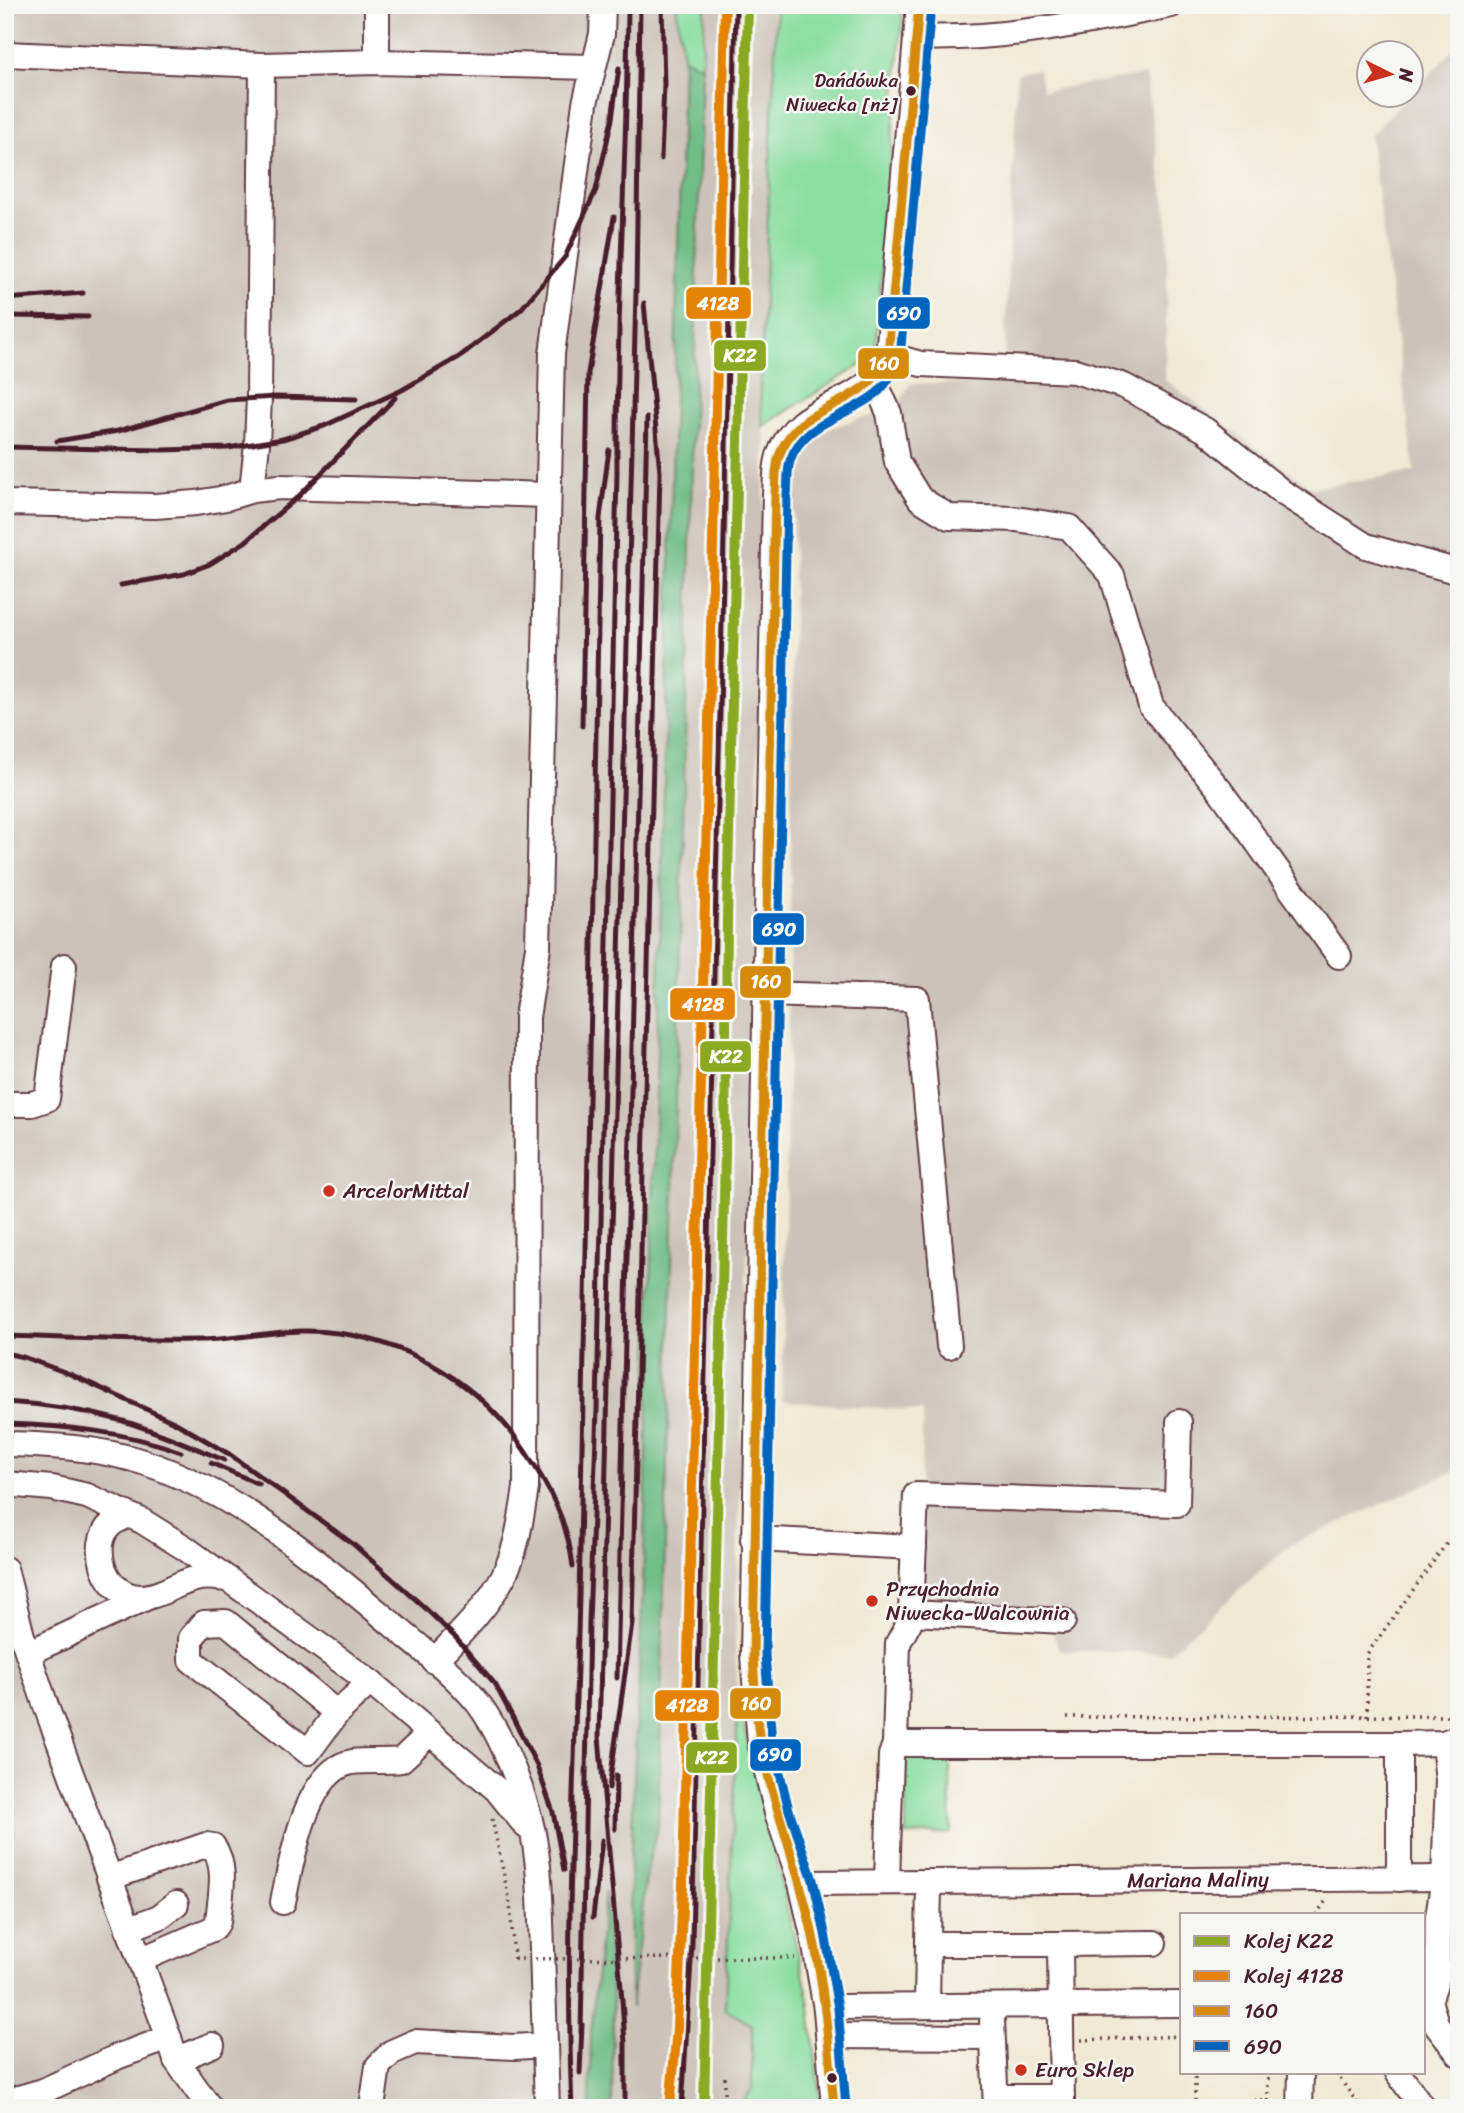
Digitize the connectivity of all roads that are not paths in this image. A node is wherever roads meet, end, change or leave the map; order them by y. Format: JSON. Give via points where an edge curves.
{"nodes":[{"id":1,"x":377,"y":5,"type":"edge"},
{"id":2,"x":603,"y":5,"type":"edge"},
{"id":3,"x":919,"y":5,"type":"edge"},
{"id":4,"x":1171,"y":5,"type":"edge"},
{"id":5,"x":916,"y":37,"type":"junction"},
{"id":6,"x":5,"y":54,"type":"edge"},
{"id":7,"x":377,"y":62,"type":"junction"},
{"id":8,"x":262,"y":65,"type":"junction"},
{"id":9,"x":592,"y":67,"type":"junction"},
{"id":10,"x":888,"y":355,"type":"junction"},
{"id":11,"x":871,"y":381,"type":"junction"},
{"id":12,"x":252,"y":490,"type":"junction"},
{"id":13,"x":548,"y":495,"type":"junction"},
{"id":14,"x":5,"y":503,"type":"edge"},
{"id":15,"x":1459,"y":572,"type":"edge"},
{"id":16,"x":1339,"y":956,"type":"dead end"},
{"id":17,"x":64,"y":966,"type":"dead end"},
{"id":18,"x":765,"y":994,"type":"junction"},
{"id":19,"x":5,"y":1104,"type":"edge"},
{"id":20,"x":949,"y":1346,"type":"dead end"},
{"id":21,"x":1179,"y":1422,"type":"dead end"},
{"id":22,"x":5,"y":1444,"type":"edge"},
{"id":23,"x":5,"y":1483,"type":"edge"},
{"id":24,"x":129,"y":1515,"type":"junction"},
{"id":25,"x":754,"y":1539,"type":"junction"},
{"id":26,"x":914,"y":1547,"type":"junction"},
{"id":27,"x":5,"y":1570,"type":"edge"},
{"id":28,"x":228,"y":1579,"type":"junction"},
{"id":29,"x":141,"y":1596,"type":"junction"},
{"id":30,"x":911,"y":1613,"type":"junction"},
{"id":31,"x":1063,"y":1620,"type":"dead end"},
{"id":32,"x":25,"y":1645,"type":"junction"},
{"id":33,"x":434,"y":1661,"type":"junction"},
{"id":34,"x":370,"y":1682,"type":"junction"},
{"id":35,"x":337,"y":1713,"type":"junction"},
{"id":36,"x":430,"y":1733,"type":"junction"},
{"id":37,"x":1452,"y":1740,"type":"edge"},
{"id":38,"x":895,"y":1744,"type":"junction"},
{"id":39,"x":1399,"y":1744,"type":"junction"},
{"id":40,"x":1453,"y":1781,"type":"edge"},
{"id":41,"x":533,"y":1835,"type":"junction"},
{"id":42,"x":109,"y":1878,"type":"junction"},
{"id":43,"x":1444,"y":1878,"type":"junction"},
{"id":44,"x":1399,"y":1879,"type":"junction"},
{"id":45,"x":887,"y":1882,"type":"junction"},
{"id":46,"x":929,"y":1882,"type":"junction"},
{"id":47,"x":801,"y":1883,"type":"junction"},
{"id":48,"x":283,"y":1902,"type":"dead end"},
{"id":49,"x":176,"y":1904,"type":"dead end"},
{"id":50,"x":128,"y":1930,"type":"junction"},
{"id":51,"x":1154,"y":1943,"type":"dead end"},
{"id":52,"x":928,"y":1944,"type":"junction"},
{"id":53,"x":1059,"y":1944,"type":"junction"},
{"id":54,"x":140,"y":1960,"type":"junction"},
{"id":55,"x":1426,"y":2001,"type":"edge"},
{"id":56,"x":1180,"y":2004,"type":"edge"},
{"id":57,"x":992,"y":2005,"type":"junction"},
{"id":58,"x":1060,"y":2005,"type":"junction"},
{"id":59,"x":927,"y":2006,"type":"junction"},
{"id":60,"x":826,"y":2009,"type":"junction"},
{"id":61,"x":829,"y":2036,"type":"junction"},
{"id":62,"x":992,"y":2037,"type":"junction"},
{"id":63,"x":212,"y":2045,"type":"dead end"},
{"id":64,"x":545,"y":2045,"type":"junction"},
{"id":65,"x":172,"y":2049,"type":"junction"},
{"id":66,"x":1459,"y":2054,"type":"edge"},
{"id":67,"x":1301,"y":2074,"type":"edge"},
{"id":68,"x":1399,"y":2074,"type":"edge"},
{"id":69,"x":5,"y":2102,"type":"edge"},
{"id":70,"x":996,"y":2102,"type":"edge"},
{"id":71,"x":1062,"y":2102,"type":"edge"},
{"id":72,"x":210,"y":2108,"type":"edge"},
{"id":73,"x":372,"y":2108,"type":"edge"},
{"id":74,"x":547,"y":2108,"type":"edge"},
{"id":75,"x":834,"y":2108,"type":"edge"},
{"id":76,"x":1300,"y":2108,"type":"edge"},
{"id":77,"x":1423,"y":2108,"type":"edge"}],
"edges":[{"from":1,"to":7,"type":"street"},
{"from":2,"to":9,"type":"street","via":[[602,34]]},
{"from":3,"to":5,"type":"street"},
{"from":4,"to":5,"type":"street","via":[[1042,30],[975,38]]},
{"from":5,"to":10,"type":"street"},
{"from":6,"to":8,"type":"street"},
{"from":7,"to":8,"type":"street"},
{"from":7,"to":9,"type":"street"},
{"from":8,"to":12,"type":"street","via":[[259,397]]},
{"from":9,"to":13,"type":"street","via":[[552,354]]},
{"from":10,"to":11,"type":"street"},
{"from":10,"to":15,"type":"street","via":[[921,364],[1075,371],[1124,386],[1205,430],[1282,492],[1366,546]]},
{"from":11,"to":16,"type":"street","via":[[889,412],[897,462],[920,499],[949,517],[1016,519],[1069,527],[1112,575],[1151,706],[1219,789]]},
{"from":11,"to":18,"type":"street","via":[[801,422],[778,459]]},
{"from":12,"to":13,"type":"street"},
{"from":12,"to":14,"type":"street","via":[[196,503],[155,506]]},
{"from":13,"to":33,"type":"street","via":[[538,947],[527,1017],[526,1489],[519,1530],[503,1576],[483,1608]]},
{"from":17,"to":19,"type":"street","via":[[47,1099]]},
{"from":18,"to":20,"type":"street","via":[[917,999]]},
{"from":18,"to":25,"type":"street"},
{"from":21,"to":26,"type":"street","via":[[1177,1504],[916,1495]]},
{"from":22,"to":33,"type":"street","via":[[114,1454],[185,1479],[292,1542]]},
{"from":23,"to":24,"type":"street","via":[[87,1496]]},
{"from":24,"to":28,"type":"street"},
{"from":24,"to":29,"type":"street","via":[[110,1523],[102,1536],[100,1555],[104,1575],[115,1587]]},
{"from":25,"to":26,"type":"street"},
{"from":25,"to":47,"type":"street","via":[[752,1656],[760,1743]]},
{"from":26,"to":30,"type":"street"},
{"from":27,"to":32,"type":"street"},
{"from":28,"to":29,"type":"street","via":[[195,1579]]},
{"from":28,"to":34,"type":"street"},
{"from":29,"to":32,"type":"street"},
{"from":30,"to":31,"type":"street"},
{"from":30,"to":38,"type":"street","via":[[898,1643]]},
{"from":32,"to":42,"type":"street"},
{"from":33,"to":41,"type":"street","via":[[478,1703],[495,1730],[526,1804]]},
{"from":34,"to":35,"type":"street"},
{"from":34,"to":36,"type":"street"},
{"from":35,"to":35,"type":"street","via":[[307,1752],[191,1660],[191,1638],[204,1623],[226,1622]]},
{"from":36,"to":41,"type":"street","via":[[496,1790]]},
{"from":36,"to":48,"type":"street","via":[[401,1760],[350,1762],[332,1772],[298,1831]]},
{"from":37,"to":39,"type":"street"},
{"from":37,"to":40,"type":"street"},
{"from":38,"to":39,"type":"street"},
{"from":38,"to":45,"type":"street"},
{"from":39,"to":44,"type":"street"},
{"from":40,"to":43,"type":"street"},
{"from":41,"to":64,"type":"street","via":[[541,1896]]},
{"from":42,"to":50,"type":"street"},
{"from":42,"to":54,"type":"street","via":[[206,1845],[219,1855],[222,1869],[214,1928]]},
{"from":43,"to":44,"type":"street","name":"Mariana Maliny"},
{"from":43,"to":55,"type":"street","via":[[1437,1978]]},
{"from":44,"to":46,"type":"street","name":"Mariana Maliny"},
{"from":45,"to":46,"type":"street","name":"Mariana Maliny"},
{"from":45,"to":47,"type":"street","name":"Mariana Maliny"},
{"from":46,"to":52,"type":"street"},
{"from":47,"to":60,"type":"street"},
{"from":49,"to":50,"type":"street"},
{"from":50,"to":54,"type":"street"},
{"from":51,"to":53,"type":"street"},
{"from":52,"to":53,"type":"street"},
{"from":52,"to":59,"type":"street"},
{"from":53,"to":58,"type":"street"},
{"from":54,"to":65,"type":"street"},
{"from":55,"to":66,"type":"street","via":[[1437,2026]]},
{"from":56,"to":58,"type":"street"},
{"from":57,"to":58,"type":"street"},
{"from":57,"to":59,"type":"street"},
{"from":57,"to":62,"type":"street"},
{"from":58,"to":71,"type":"street"},
{"from":59,"to":60,"type":"street"},
{"from":60,"to":61,"type":"street"},
{"from":61,"to":62,"type":"street"},
{"from":61,"to":75,"type":"street"},
{"from":62,"to":70,"type":"street"},
{"from":63,"to":65,"type":"street"},
{"from":64,"to":73,"type":"street","via":[[415,2042],[392,2052],[378,2066]]},
{"from":64,"to":74,"type":"street"},
{"from":65,"to":69,"type":"street","via":[[119,2056],[43,2091]]},
{"from":65,"to":72,"type":"street"},
{"from":67,"to":76,"type":"street"},
{"from":68,"to":77,"type":"street"},
{"from":70,"to":71,"type":"street"}]}
